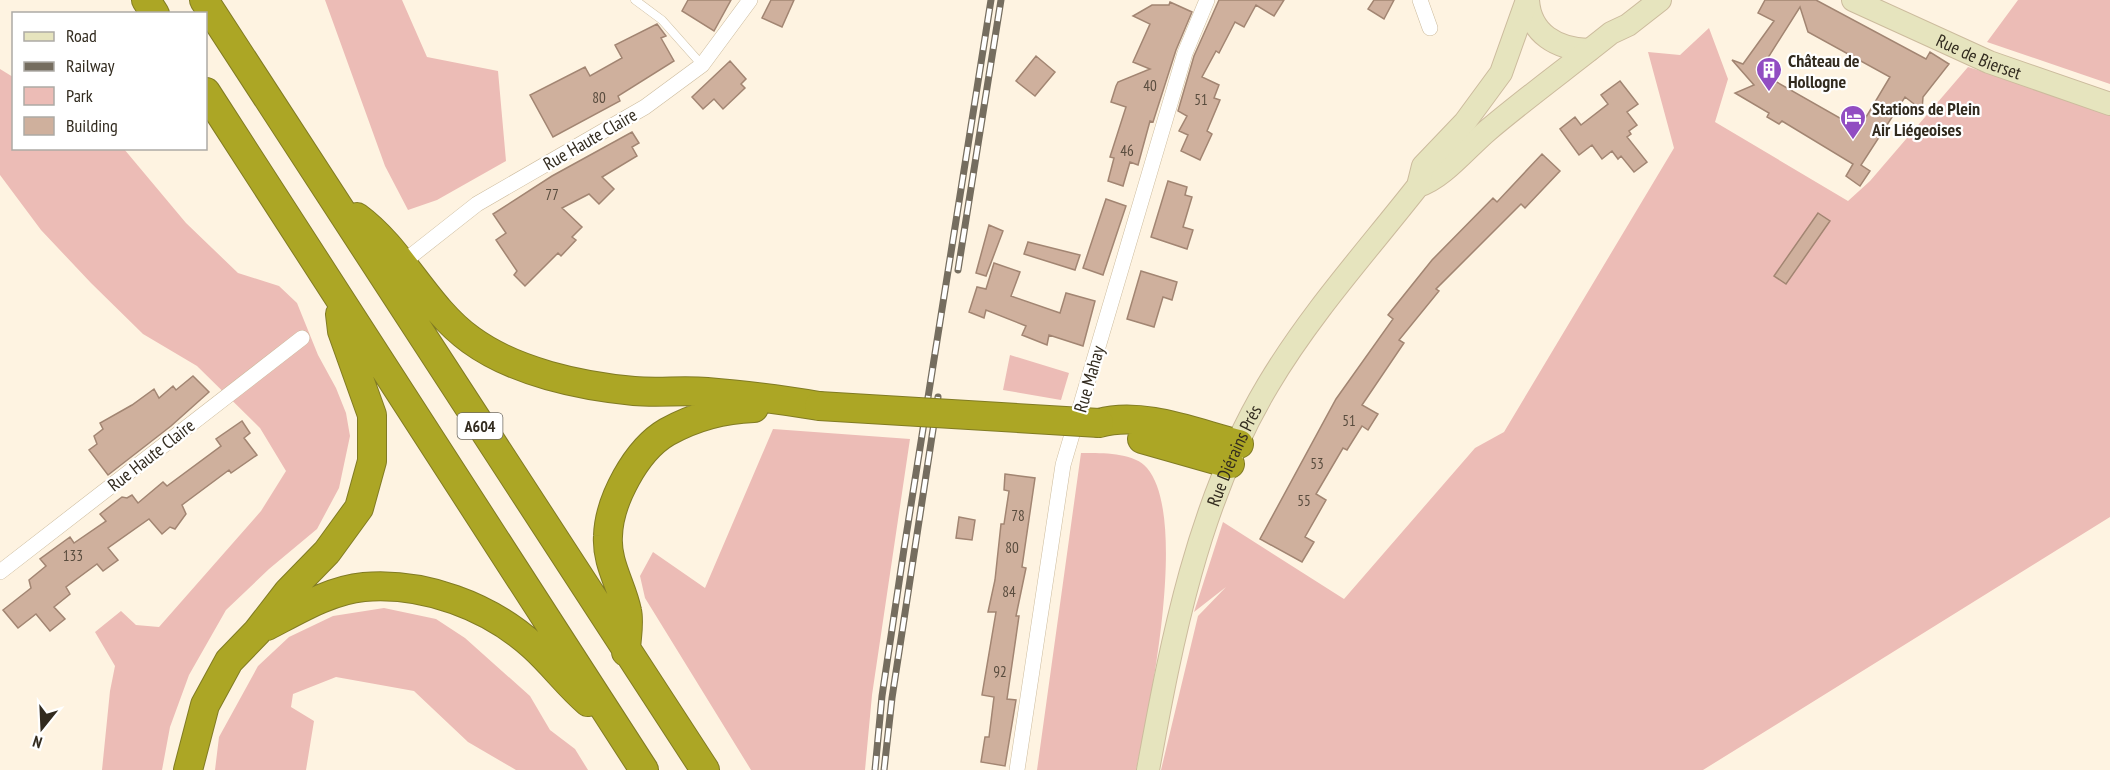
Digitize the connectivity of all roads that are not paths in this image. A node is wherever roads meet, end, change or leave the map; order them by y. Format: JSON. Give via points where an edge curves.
{"nodes":[{"id":1,"x":204,"y":0,"type":"edge"},
{"id":2,"x":635,"y":0,"type":"edge"},
{"id":3,"x":750,"y":0,"type":"edge"},
{"id":4,"x":1207,"y":0,"type":"edge"},
{"id":5,"x":1420,"y":0,"type":"edge"},
{"id":6,"x":1527,"y":0,"type":"edge"},
{"id":7,"x":1660,"y":0,"type":"edge"},
{"id":8,"x":1853,"y":0,"type":"edge"},
{"id":9,"x":1430,"y":28,"type":"dead end"},
{"id":10,"x":1590,"y":50,"type":"junction"},
{"id":11,"x":702,"y":65,"type":"junction"},
{"id":12,"x":207,"y":94,"type":"edge"},
{"id":13,"x":2110,"y":104,"type":"edge"},
{"id":14,"x":1418,"y":186,"type":"junction"},
{"id":15,"x":333,"y":200,"type":"junction"},
{"id":16,"x":411,"y":256,"type":"dead end"},
{"id":17,"x":337,"y":294,"type":"junction"},
{"id":18,"x":302,"y":338,"type":"dead end"},
{"id":19,"x":815,"y":405,"type":"junction"},
{"id":20,"x":1234,"y":454,"type":"junction"},
{"id":21,"x":0,"y":572,"type":"edge"},
{"id":22,"x":257,"y":632,"type":"junction"},
{"id":23,"x":626,"y":652,"type":"junction"},
{"id":24,"x":618,"y":729,"type":"junction"},
{"id":25,"x":188,"y":770,"type":"edge"},
{"id":26,"x":644,"y":770,"type":"edge"},
{"id":27,"x":705,"y":770,"type":"edge"},
{"id":28,"x":1017,"y":770,"type":"edge"},
{"id":29,"x":1148,"y":770,"type":"edge"}],
"edges":[{"from":1,"to":15,"type":"highway","number":"A604"},
{"from":2,"to":11,"type":"lane","via":[[662,20]]},
{"from":3,"to":11,"type":"street","name":"Rue Haute Claire"},
{"from":4,"to":28,"type":"street","name":"Rue Mahay","via":[[1185,53],[1063,465]]},
{"from":5,"to":9,"type":"street"},
{"from":6,"to":10,"type":"main road","name":"Rue Diérains Prés","via":[[1531,20],[1547,39]]},
{"from":6,"to":14,"type":"main road","name":"Rue Diérains Prés","via":[[1501,73],[1465,122],[1423,166]]},
{"from":7,"to":10,"type":"main road","name":"Rue Diérains Prés"},
{"from":8,"to":13,"type":"main road","name":"Rue de Bierset","via":[[1989,62]]},
{"from":10,"to":14,"type":"main road","name":"Rue Diérains Prés","via":[[1472,144],[1435,179]]},
{"from":11,"to":16,"type":"street","name":"Rue Haute Claire","via":[[645,107],[477,204]]},
{"from":12,"to":17,"type":"highway","number":"A604"},
{"from":14,"to":20,"type":"main road","name":"Rue Diérains Prés","via":[[1292,348],[1267,387]]},
{"from":15,"to":19,"type":"highway","via":[[376,231],[450,321],[471,340],[502,357],[560,377],[634,391],[704,392]]},
{"from":15,"to":23,"type":"highway","number":"A604"},
{"from":17,"to":22,"type":"highway","via":[[342,331],[372,415],[372,461],[359,508],[350,522]]},
{"from":17,"to":24,"type":"highway","number":"A604"},
{"from":18,"to":21,"type":"street","name":"Rue Haute Claire"},
{"from":19,"to":20,"type":"highway","bridge":true,"via":[[1109,424]]},
{"from":19,"to":23,"type":"highway","via":[[730,409],[701,417],[666,433],[626,477],[614,506],[608,537],[612,568],[628,612]]},
{"from":20,"to":29,"type":"main road","name":"Rue Diérains Prés","via":[[1182,601]]},
{"from":22,"to":24,"type":"highway","via":[[312,602],[362,587],[431,592],[493,617],[533,646]]},
{"from":22,"to":25,"type":"highway","via":[[229,661],[216,682],[196,733]]},
{"from":23,"to":27,"type":"highway","number":"A604"},
{"from":24,"to":26,"type":"highway","number":"A604"}]}
